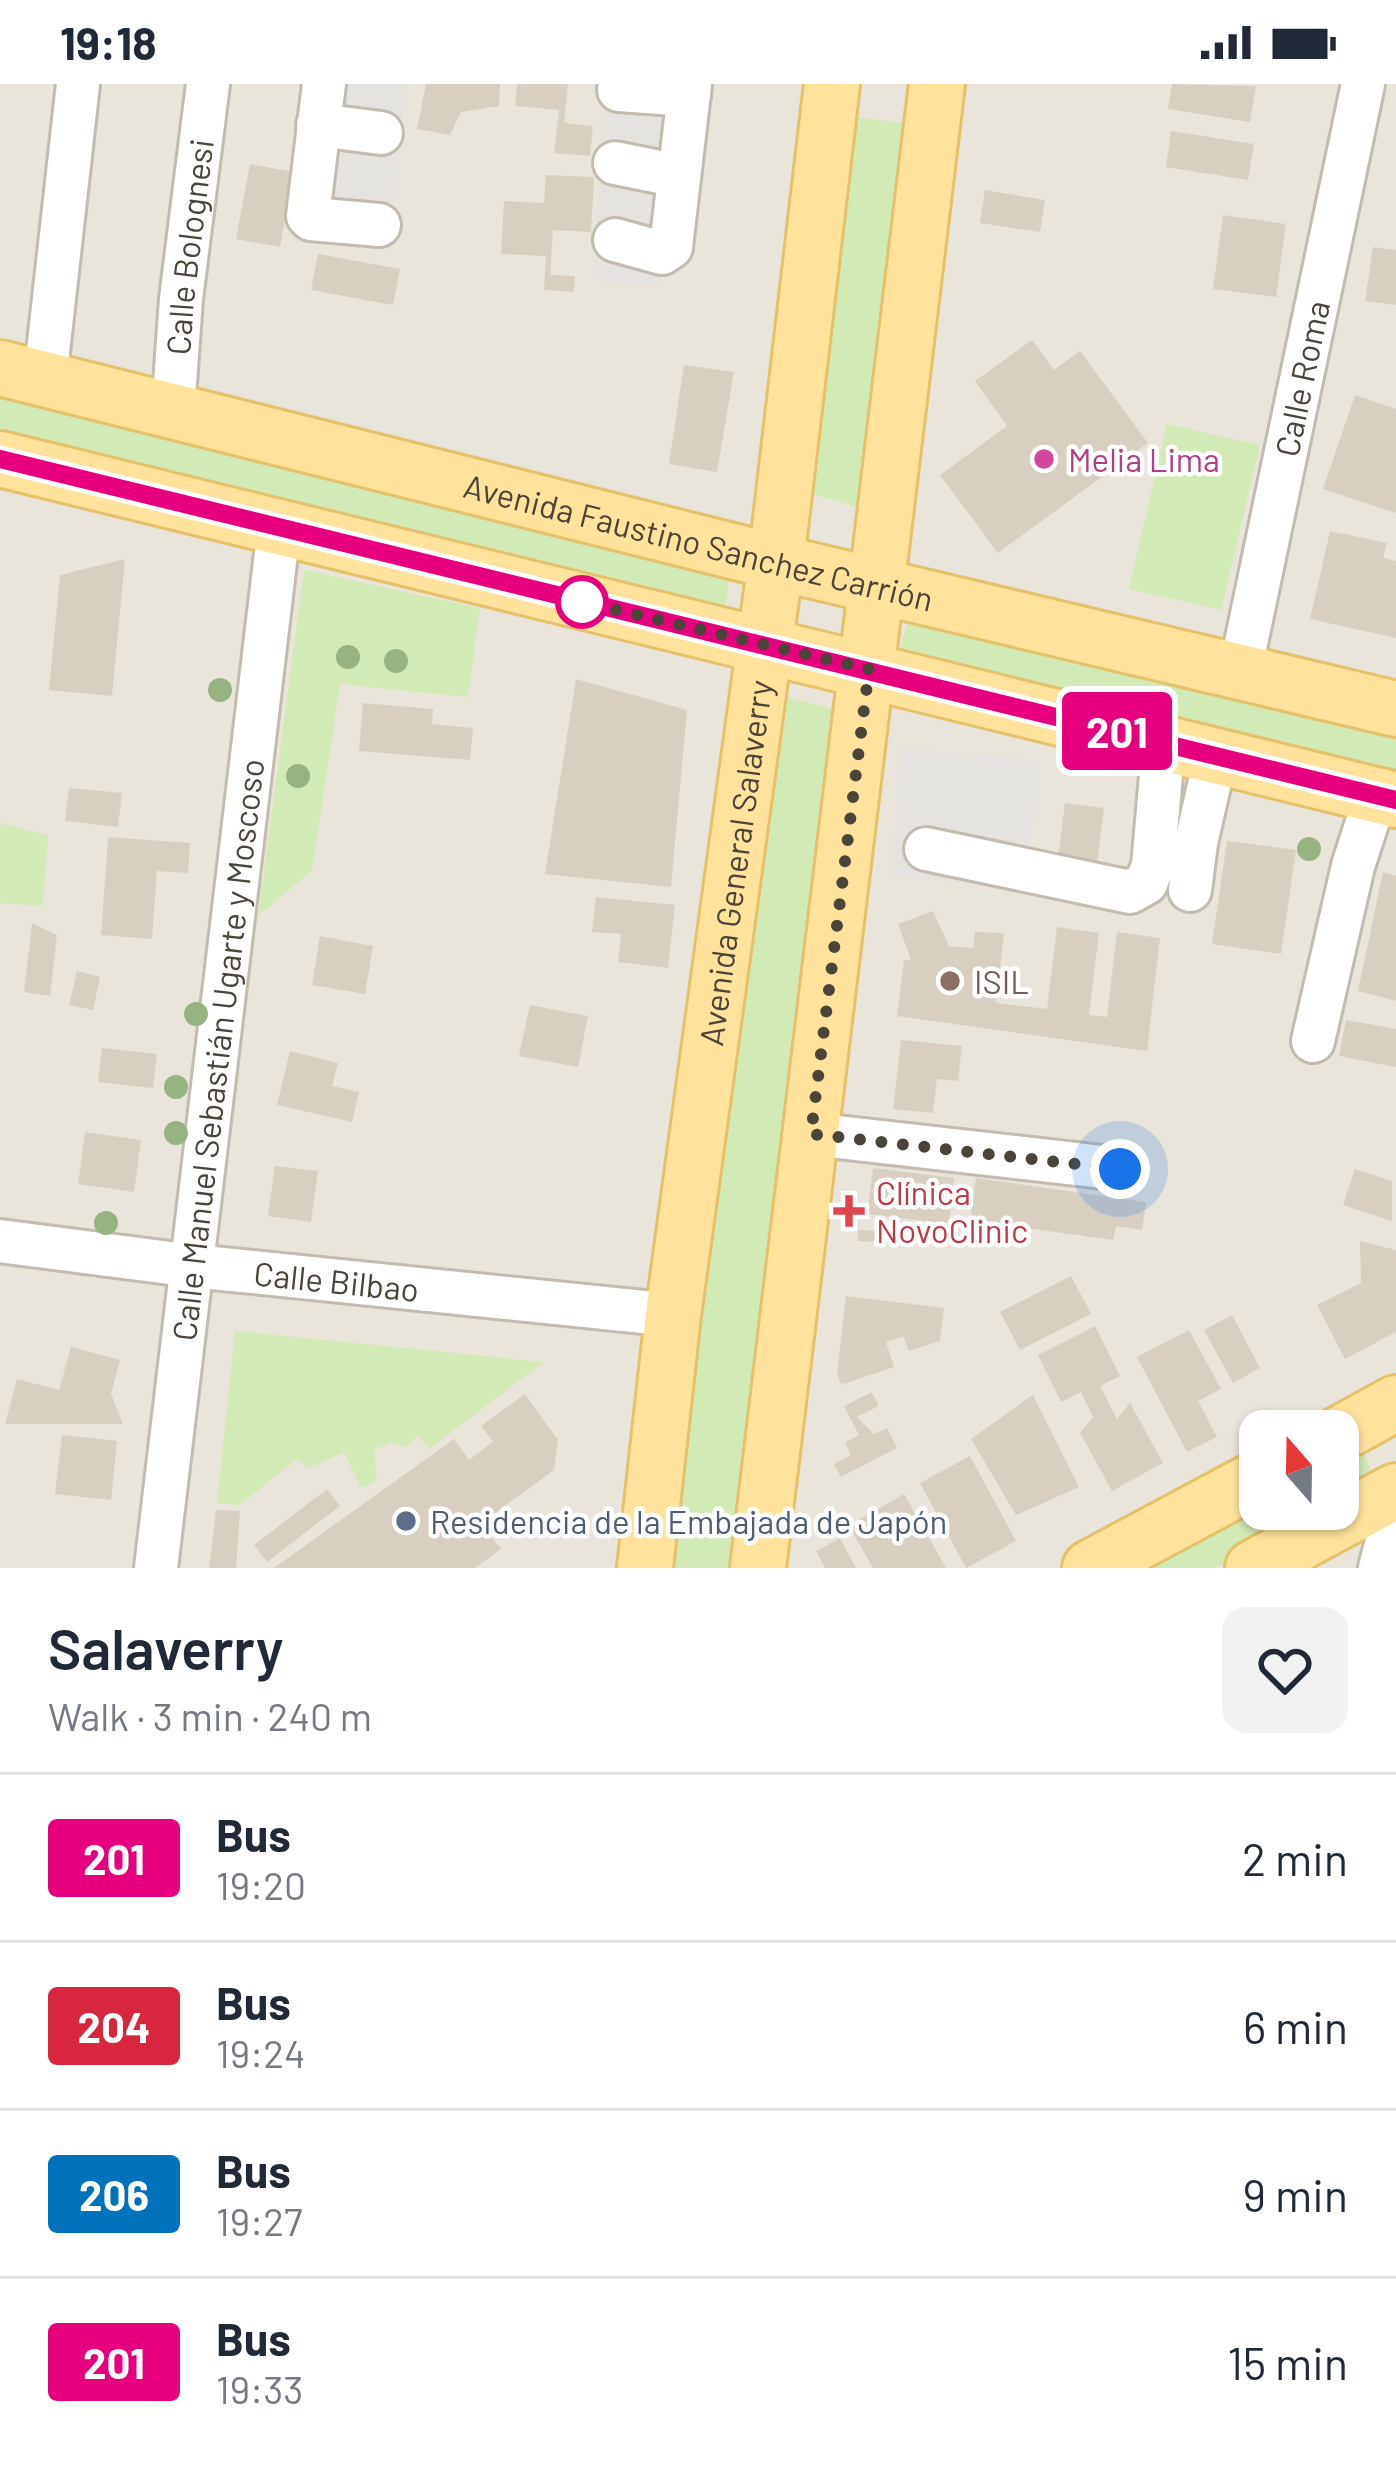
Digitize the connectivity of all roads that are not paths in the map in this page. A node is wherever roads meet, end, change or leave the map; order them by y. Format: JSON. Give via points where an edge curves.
{"nodes":[{"id":1,"x":78,"y":84,"type":"edge"},
{"id":2,"x":208,"y":84,"type":"edge"},
{"id":3,"x":1363,"y":84,"type":"edge"},
{"id":4,"x":690,"y":89,"type":"edge"},
{"id":5,"x":619,"y":90,"type":"dead end"},
{"id":6,"x":841,"y":90,"type":"edge"},
{"id":7,"x":924,"y":92,"type":"edge"},
{"id":8,"x":321,"y":105,"type":"edge"},
{"id":9,"x":381,"y":133,"type":"dead end"},
{"id":10,"x":615,"y":163,"type":"dead end"},
{"id":11,"x":679,"y":176,"type":"junction"},
{"id":12,"x":379,"y":225,"type":"dead end"},
{"id":13,"x":614,"y":240,"type":"dead end"},
{"id":14,"x":22,"y":373,"type":"edge"},
{"id":15,"x":173,"y":411,"type":"junction"},
{"id":16,"x":0,"y":459,"type":"edge"},
{"id":17,"x":279,"y":528,"type":"junction"},
{"id":18,"x":776,"y":562,"type":"junction"},
{"id":19,"x":878,"y":585,"type":"junction"},
{"id":20,"x":765,"y":644,"type":"junction"},
{"id":21,"x":869,"y":669,"type":"junction"},
{"id":22,"x":1240,"y":672,"type":"junction"},
{"id":23,"x":1396,"y":710,"type":"edge"},
{"id":24,"x":1164,"y":742,"type":"junction"},
{"id":25,"x":1216,"y":755,"type":"junction"},
{"id":26,"x":1386,"y":798,"type":"edge"},
{"id":27,"x":926,"y":849,"type":"dead end"},
{"id":28,"x":1190,"y":890,"type":"dead end"},
{"id":29,"x":1312,"y":1041,"type":"dead end"},
{"id":30,"x":811,"y":1134,"type":"junction"},
{"id":31,"x":1120,"y":1169,"type":"dead end"},
{"id":32,"x":0,"y":1241,"type":"edge"},
{"id":33,"x":193,"y":1266,"type":"junction"},
{"id":34,"x":673,"y":1315,"type":"junction"},
{"id":35,"x":1396,"y":1403,"type":"edge"},
{"id":36,"x":1359,"y":1423,"type":"edge"},
{"id":37,"x":1239,"y":1488,"type":"edge"},
{"id":38,"x":1396,"y":1491,"type":"edge"},
{"id":39,"x":1396,"y":1507,"type":"edge"},
{"id":40,"x":156,"y":1568,"type":"edge"},
{"id":41,"x":645,"y":1568,"type":"edge"},
{"id":42,"x":758,"y":1568,"type":"edge"},
{"id":43,"x":1090,"y":1568,"type":"edge"},
{"id":44,"x":1253,"y":1568,"type":"edge"},
{"id":45,"x":1381,"y":1568,"type":"edge"}],
"edges":[{"from":1,"to":14,"type":"street"},
{"from":2,"to":15,"type":"street","name":"Calle Bolognesi"},
{"from":3,"to":22,"type":"street","name":"Calle Roma"},
{"from":4,"to":5,"type":"street"},
{"from":4,"to":11,"type":"street"},
{"from":6,"to":18,"type":"main road","name":"Avenida General Salaverry"},
{"from":7,"to":19,"type":"main road"},
{"from":8,"to":9,"type":"street"},
{"from":8,"to":12,"type":"street","via":[[308,216]]},
{"from":10,"to":11,"type":"street"},
{"from":11,"to":13,"type":"street","via":[[670,247],[662,253]]},
{"from":14,"to":15,"type":"main road","name":"Avenida Faustino Sanchez Carrión"},
{"from":15,"to":18,"type":"main road","name":"Avenida Faustino Sanchez Carrión"},
{"from":16,"to":17,"type":"main road"},
{"from":17,"to":20,"type":"main road"},
{"from":17,"to":33,"type":"street","name":"Calle Manuel Sebastián Ugarte y Moscoso"},
{"from":18,"to":19,"type":"main road","name":"Avenida Faustino Sanchez Carrión"},
{"from":18,"to":20,"type":"main road","name":"Avenida General Salaverry"},
{"from":19,"to":21,"type":"main road"},
{"from":19,"to":22,"type":"main road","name":"Avenida Faustino Sanchez Carrión"},
{"from":20,"to":21,"type":"main road"},
{"from":20,"to":34,"type":"main road","name":"Avenida General Salaverry"},
{"from":21,"to":24,"type":"main road"},
{"from":21,"to":30,"type":"main road"},
{"from":22,"to":23,"type":"main road","name":"Avenida Faustino Sanchez Carrión"},
{"from":24,"to":25,"type":"main road"},
{"from":24,"to":27,"type":"street","via":[[1153,866],[1146,883],[1130,892]]},
{"from":25,"to":26,"type":"main road"},
{"from":25,"to":28,"type":"street"},
{"from":26,"to":29,"type":"street","via":[[1353,866]]},
{"from":30,"to":31,"type":"street"},
{"from":30,"to":42,"type":"main road"},
{"from":32,"to":33,"type":"street","name":"Calle Bilbao"},
{"from":33,"to":34,"type":"street","name":"Calle Bilbao"},
{"from":33,"to":40,"type":"street","name":"Calle Manuel Sebastián Ugarte y Moscoso"},
{"from":34,"to":41,"type":"main road","name":"Avenida General Salaverry"},
{"from":35,"to":36,"type":"main road"},
{"from":37,"to":43,"type":"main road"},
{"from":38,"to":44,"type":"main road"},
{"from":39,"to":45,"type":"street"}]}
